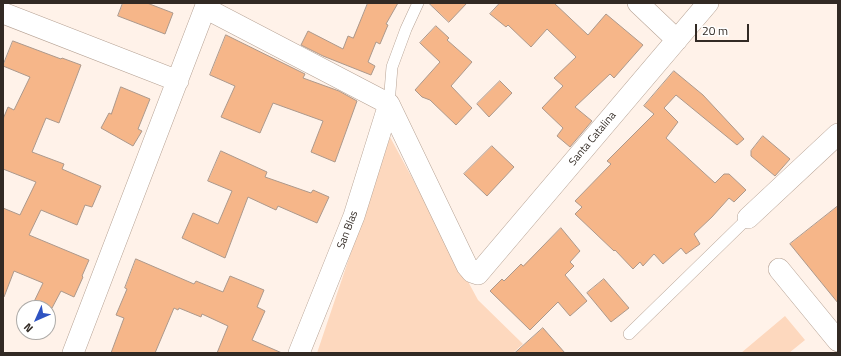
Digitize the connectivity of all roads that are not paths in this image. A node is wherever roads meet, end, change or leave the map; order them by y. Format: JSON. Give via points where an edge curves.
{"nodes":[{"id":1,"x":418,"y":3,"type":"edge"},
{"id":2,"x":638,"y":3,"type":"edge"},
{"id":3,"x":708,"y":3,"type":"edge"},
{"id":4,"x":206,"y":6,"type":"edge"},
{"id":5,"x":3,"y":13,"type":"edge"},
{"id":6,"x":677,"y":40,"type":"junction"},
{"id":7,"x":178,"y":81,"type":"junction"},
{"id":8,"x":389,"y":104,"type":"junction"},
{"id":9,"x":838,"y":134,"type":"edge"},
{"id":10,"x":748,"y":218,"type":"joint"},
{"id":11,"x":779,"y":268,"type":"dead end"},
{"id":12,"x":629,"y":334,"type":"dead end"},
{"id":13,"x":838,"y":341,"type":"edge"},
{"id":14,"x":73,"y":353,"type":"edge"},
{"id":15,"x":299,"y":353,"type":"edge"}],
"edges":[{"from":1,"to":8,"type":"lane","via":[[392,67]]},
{"from":2,"to":6,"type":"street"},
{"from":3,"to":6,"type":"street","name":"Santa Catalina"},
{"from":4,"to":7,"type":"street"},
{"from":4,"to":8,"type":"street"},
{"from":5,"to":7,"type":"street"},
{"from":6,"to":8,"type":"street","name":"Santa Catalina","via":[[478,274],[467,266]]},
{"from":7,"to":14,"type":"street"},
{"from":8,"to":15,"type":"street","name":"San Blas","via":[[354,216]]},
{"from":9,"to":10,"type":"street"},
{"from":10,"to":12,"type":"lane"},
{"from":11,"to":13,"type":"street"}]}
